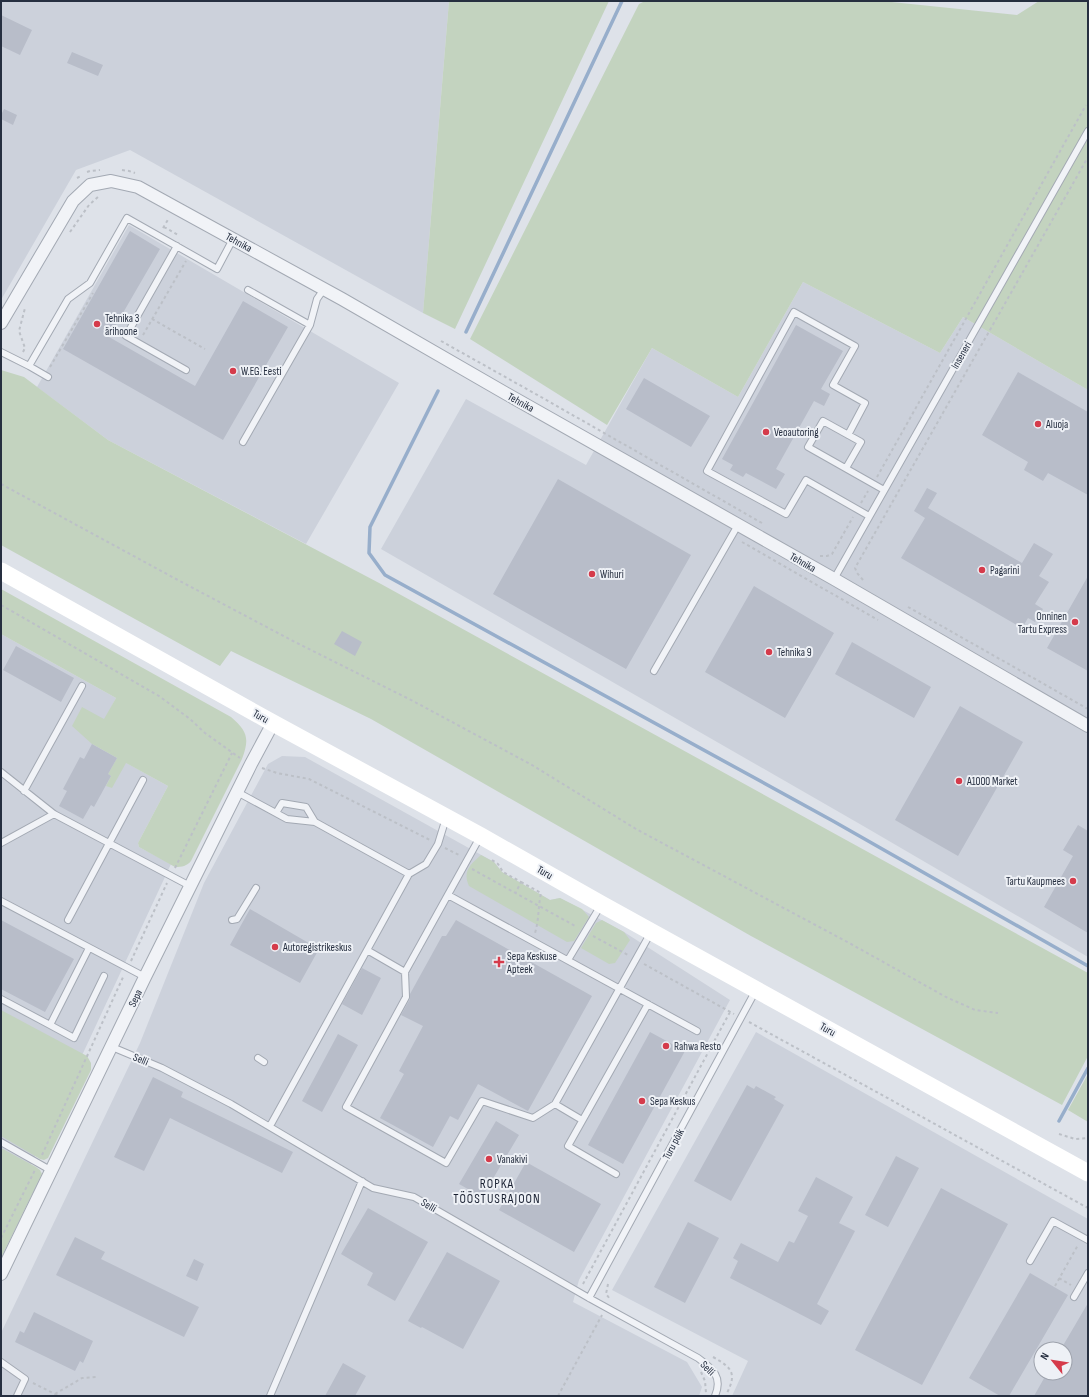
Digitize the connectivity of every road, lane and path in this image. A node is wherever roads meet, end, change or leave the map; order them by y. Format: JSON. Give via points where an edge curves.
{"nodes":[{"id":1,"x":1088,"y":131,"type":"edge"},
{"id":2,"x":1088,"y":158,"type":"edge"},
{"id":3,"x":169,"y":217,"type":"dead end"},
{"id":4,"x":164,"y":227,"type":"junction"},
{"id":5,"x":178,"y":235,"type":"dead end"},
{"id":6,"x":159,"y":236,"type":"junction"},
{"id":7,"x":233,"y":239,"type":"junction"},
{"id":8,"x":177,"y":246,"type":"junction"},
{"id":9,"x":186,"y":260,"type":"dead end"},
{"id":10,"x":95,"y":289,"type":"dead end"},
{"id":11,"x":324,"y":289,"type":"junction"},
{"id":12,"x":248,"y":290,"type":"dead end"},
{"id":13,"x":152,"y":319,"type":"junction"},
{"id":14,"x":1,"y":323,"type":"edge"},
{"id":15,"x":310,"y":325,"type":"junction"},
{"id":16,"x":139,"y":343,"type":"junction"},
{"id":17,"x":205,"y":349,"type":"dead end"},
{"id":18,"x":1,"y":352,"type":"edge"},
{"id":19,"x":29,"y":366,"type":"junction"},
{"id":20,"x":186,"y":370,"type":"dead end"},
{"id":21,"x":47,"y":376,"type":"joint"},
{"id":22,"x":848,"y":435,"type":"junction"},
{"id":23,"x":243,"y":442,"type":"dead end"},
{"id":24,"x":846,"y":468,"type":"junction"},
{"id":25,"x":1,"y":484,"type":"edge"},
{"id":26,"x":884,"y":490,"type":"junction"},
{"id":27,"x":869,"y":516,"type":"junction"},
{"id":28,"x":738,"y":525,"type":"junction"},
{"id":29,"x":732,"y":536,"type":"junction"},
{"id":30,"x":1,"y":571,"type":"edge"},
{"id":31,"x":834,"y":579,"type":"junction"},
{"id":32,"x":868,"y":584,"type":"dead end"},
{"id":33,"x":902,"y":603,"type":"dead end"},
{"id":34,"x":1,"y":605,"type":"edge"},
{"id":35,"x":882,"y":622,"type":"dead end"},
{"id":36,"x":654,"y":671,"type":"dead end"},
{"id":37,"x":82,"y":686,"type":"dead end"},
{"id":38,"x":1088,"y":709,"type":"edge"},
{"id":39,"x":273,"y":723,"type":"junction"},
{"id":40,"x":1088,"y":726,"type":"edge"},
{"id":41,"x":232,"y":753,"type":"junction"},
{"id":42,"x":250,"y":764,"type":"junction"},
{"id":43,"x":1,"y":772,"type":"edge"},
{"id":44,"x":143,"y":780,"type":"dead end"},
{"id":45,"x":24,"y":791,"type":"junction"},
{"id":46,"x":237,"y":792,"type":"junction"},
{"id":47,"x":276,"y":813,"type":"junction"},
{"id":48,"x":54,"y":814,"type":"junction"},
{"id":49,"x":446,"y":817,"type":"junction"},
{"id":50,"x":315,"y":822,"type":"junction"},
{"id":51,"x":481,"y":836,"type":"junction"},
{"id":52,"x":1,"y":843,"type":"edge"},
{"id":53,"x":109,"y":843,"type":"junction"},
{"id":54,"x":438,"y":844,"type":"junction"},
{"id":55,"x":492,"y":860,"type":"dead end"},
{"id":56,"x":465,"y":865,"type":"junction"},
{"id":57,"x":409,"y":874,"type":"junction"},
{"id":58,"x":171,"y":876,"type":"junction"},
{"id":59,"x":521,"y":882,"type":"junction"},
{"id":60,"x":190,"y":886,"type":"junction"},
{"id":61,"x":256,"y":888,"type":"dead end"},
{"id":62,"x":516,"y":893,"type":"junction"},
{"id":63,"x":448,"y":896,"type":"junction"},
{"id":64,"x":1,"y":902,"type":"edge"},
{"id":65,"x":601,"y":904,"type":"junction"},
{"id":66,"x":538,"y":905,"type":"junction"},
{"id":67,"x":68,"y":920,"type":"dead end"},
{"id":68,"x":232,"y":920,"type":"dead end"},
{"id":69,"x":585,"y":931,"type":"junction"},
{"id":70,"x":652,"y":932,"type":"junction"},
{"id":71,"x":532,"y":941,"type":"junction"},
{"id":72,"x":89,"y":948,"type":"junction"},
{"id":73,"x":367,"y":950,"type":"junction"},
{"id":74,"x":526,"y":959,"type":"dead end"},
{"id":75,"x":568,"y":960,"type":"junction"},
{"id":76,"x":636,"y":960,"type":"junction"},
{"id":77,"x":128,"y":968,"type":"junction"},
{"id":78,"x":405,"y":972,"type":"junction"},
{"id":79,"x":104,"y":976,"type":"dead end"},
{"id":80,"x":145,"y":977,"type":"junction"},
{"id":81,"x":620,"y":988,"type":"junction"},
{"id":82,"x":757,"y":989,"type":"junction"},
{"id":83,"x":1,"y":999,"type":"edge"},
{"id":84,"x":648,"y":1004,"type":"junction"},
{"id":85,"x":730,"y":1012,"type":"junction"},
{"id":86,"x":998,"y":1013,"type":"dead end"},
{"id":87,"x":741,"y":1018,"type":"junction"},
{"id":88,"x":50,"y":1025,"type":"junction"},
{"id":89,"x":697,"y":1031,"type":"dead end"},
{"id":90,"x":112,"y":1047,"type":"junction"},
{"id":91,"x":258,"y":1058,"type":"dead end"},
{"id":92,"x":264,"y":1062,"type":"dead end"},
{"id":93,"x":555,"y":1104,"type":"junction"},
{"id":94,"x":582,"y":1120,"type":"junction"},
{"id":95,"x":270,"y":1126,"type":"junction"},
{"id":96,"x":1059,"y":1134,"type":"dead end"},
{"id":97,"x":1088,"y":1138,"type":"edge"},
{"id":98,"x":1,"y":1142,"type":"edge"},
{"id":99,"x":38,"y":1163,"type":"junction"},
{"id":100,"x":52,"y":1171,"type":"junction"},
{"id":101,"x":1088,"y":1173,"type":"edge"},
{"id":102,"x":616,"y":1174,"type":"dead end"},
{"id":103,"x":362,"y":1181,"type":"junction"},
{"id":104,"x":1088,"y":1208,"type":"edge"},
{"id":105,"x":1,"y":1238,"type":"edge"},
{"id":106,"x":1085,"y":1239,"type":"edge"},
{"id":107,"x":1030,"y":1261,"type":"dead end"},
{"id":108,"x":1088,"y":1273,"type":"edge"},
{"id":109,"x":1,"y":1274,"type":"edge"},
{"id":110,"x":1059,"y":1278,"type":"junction"},
{"id":111,"x":611,"y":1279,"type":"dead end"},
{"id":112,"x":1055,"y":1286,"type":"dead end"},
{"id":113,"x":1079,"y":1289,"type":"junction"},
{"id":114,"x":579,"y":1292,"type":"junction"},
{"id":115,"x":1074,"y":1297,"type":"dead end"},
{"id":116,"x":589,"y":1298,"type":"junction"},
{"id":117,"x":610,"y":1300,"type":"dead end"},
{"id":118,"x":602,"y":1315,"type":"dead end"},
{"id":119,"x":711,"y":1356,"type":"dead end"},
{"id":120,"x":1,"y":1362,"type":"edge"},
{"id":121,"x":701,"y":1371,"type":"dead end"},
{"id":122,"x":97,"y":1377,"type":"dead end"},
{"id":123,"x":25,"y":1379,"type":"junction"},
{"id":124,"x":56,"y":1394,"type":"junction"},
{"id":125,"x":17,"y":1396,"type":"edge"},
{"id":126,"x":59,"y":1396,"type":"edge"},
{"id":127,"x":270,"y":1396,"type":"edge"},
{"id":128,"x":558,"y":1396,"type":"edge"},
{"id":129,"x":705,"y":1396,"type":"edge"},
{"id":130,"x":715,"y":1396,"type":"edge"},
{"id":131,"x":725,"y":1396,"type":"edge"}],
"edges":[{"from":1,"to":26,"type":"lane","name":"Inseneri"},
{"from":2,"to":32,"type":"path","via":[[855,568],[861,579]]},
{"from":3,"to":4,"type":"path"},
{"from":4,"to":5,"type":"path"},
{"from":4,"to":6,"type":"path"},
{"from":6,"to":8,"type":"lane"},
{"from":6,"to":19,"type":"lane","via":[[127,218],[90,283],[68,299]]},
{"from":7,"to":8,"type":"lane","via":[[217,269]]},
{"from":7,"to":11,"type":"street","name":"Tehnika"},
{"from":7,"to":14,"type":"street","name":"Tehnika","via":[[138,187],[111,181],[90,185],[73,202]]},
{"from":8,"to":16,"type":"lane","via":[[126,336]]},
{"from":9,"to":13,"type":"path"},
{"from":10,"to":21,"type":"path"},
{"from":11,"to":15,"type":"lane","via":[[317,299]]},
{"from":11,"to":28,"type":"street","name":"Tehnika"},
{"from":12,"to":15,"type":"lane"},
{"from":13,"to":16,"type":"path"},
{"from":13,"to":17,"type":"path"},
{"from":15,"to":23,"type":"lane"},
{"from":16,"to":20,"type":"lane"},
{"from":18,"to":19,"type":"lane"},
{"from":19,"to":21,"type":"lane"},
{"from":22,"to":24,"type":"lane","via":[[861,442]]},
{"from":22,"to":24,"type":"lane","via":[[823,421],[808,447]]},
{"from":22,"to":27,"type":"lane","via":[[865,403],[833,385],[855,346],[794,312],[707,471],[786,514],[806,480]]},
{"from":24,"to":26,"type":"lane"},
{"from":25,"to":86,"type":"path","via":[[238,612],[413,701],[525,762],[636,829],[946,997],[975,1010]]},
{"from":26,"to":27,"type":"lane","name":"Inseneri"},
{"from":27,"to":31,"type":"lane","name":"Inseneri"},
{"from":28,"to":29,"type":"lane"},
{"from":28,"to":31,"type":"street","name":"Tehnika"},
{"from":29,"to":35,"type":"path"},
{"from":29,"to":36,"type":"lane"},
{"from":30,"to":39,"type":"main road","name":"Turu"},
{"from":31,"to":40,"type":"street","name":"Tehnika"},
{"from":33,"to":38,"type":"path"},
{"from":34,"to":41,"type":"path","via":[[159,696]]},
{"from":37,"to":45,"type":"lane"},
{"from":39,"to":42,"type":"street","name":"Sepa"},
{"from":39,"to":49,"type":"main road","name":"Turu"},
{"from":41,"to":42,"type":"path"},
{"from":41,"to":58,"type":"path"},
{"from":42,"to":46,"type":"street","name":"Sepa"},
{"from":42,"to":54,"type":"path","via":[[277,773],[309,779]]},
{"from":43,"to":45,"type":"lane"},
{"from":44,"to":53,"type":"lane"},
{"from":45,"to":48,"type":"lane"},
{"from":46,"to":47,"type":"lane"},
{"from":46,"to":60,"type":"street","name":"Sepa"},
{"from":47,"to":50,"type":"lane","via":[[287,819]]},
{"from":47,"to":50,"type":"lane","via":[[282,803],[306,807]]},
{"from":48,"to":52,"type":"lane"},
{"from":48,"to":53,"type":"lane"},
{"from":49,"to":51,"type":"main road","name":"Turu"},
{"from":49,"to":54,"type":"lane"},
{"from":50,"to":57,"type":"lane"},
{"from":51,"to":56,"type":"lane"},
{"from":51,"to":65,"type":"main road","name":"Turu"},
{"from":53,"to":58,"type":"lane"},
{"from":53,"to":67,"type":"lane"},
{"from":54,"to":56,"type":"path","via":[[461,856]]},
{"from":54,"to":57,"type":"lane","via":[[426,864]]},
{"from":55,"to":59,"type":"path","via":[[503,872]]},
{"from":56,"to":62,"type":"path"},
{"from":56,"to":63,"type":"lane"},
{"from":57,"to":73,"type":"lane"},
{"from":58,"to":60,"type":"lane"},
{"from":58,"to":77,"type":"path"},
{"from":59,"to":62,"type":"path"},
{"from":59,"to":66,"type":"path","via":[[541,893]]},
{"from":60,"to":80,"type":"street","name":"Sepa"},
{"from":61,"to":68,"type":"lane","via":[[237,919]]},
{"from":62,"to":66,"type":"path"},
{"from":63,"to":71,"type":"lane"},
{"from":63,"to":78,"type":"lane"},
{"from":64,"to":72,"type":"lane"},
{"from":65,"to":69,"type":"lane"},
{"from":65,"to":70,"type":"main road","name":"Turu"},
{"from":66,"to":69,"type":"path"},
{"from":66,"to":71,"type":"path","via":[[538,923]]},
{"from":69,"to":75,"type":"lane"},
{"from":69,"to":76,"type":"path"},
{"from":70,"to":76,"type":"lane"},
{"from":70,"to":82,"type":"main road","name":"Turu"},
{"from":71,"to":74,"type":"path"},
{"from":71,"to":75,"type":"lane"},
{"from":72,"to":77,"type":"lane"},
{"from":72,"to":88,"type":"lane"},
{"from":73,"to":78,"type":"lane"},
{"from":73,"to":95,"type":"lane"},
{"from":75,"to":81,"type":"lane"},
{"from":76,"to":81,"type":"lane"},
{"from":76,"to":85,"type":"path"},
{"from":77,"to":80,"type":"lane"},
{"from":77,"to":99,"type":"path"},
{"from":78,"to":93,"type":"lane","via":[[406,997],[346,1107],[446,1163],[482,1100],[533,1118]]},
{"from":79,"to":88,"type":"lane","via":[[74,1038]]},
{"from":80,"to":90,"type":"street","name":"Sepa"},
{"from":81,"to":84,"type":"lane"},
{"from":81,"to":93,"type":"lane"},
{"from":82,"to":87,"type":"lane","name":"Turu põik"},
{"from":82,"to":101,"type":"main road","name":"Turu"},
{"from":83,"to":88,"type":"lane"},
{"from":84,"to":89,"type":"lane"},
{"from":84,"to":94,"type":"lane"},
{"from":85,"to":87,"type":"path"},
{"from":85,"to":114,"type":"path"},
{"from":87,"to":104,"type":"path"},
{"from":87,"to":116,"type":"lane","name":"Turu põik"},
{"from":90,"to":95,"type":"lane","name":"Selli","via":[[162,1068]]},
{"from":90,"to":100,"type":"street","name":"Sepa"},
{"from":91,"to":92,"type":"lane"},
{"from":93,"to":94,"type":"lane"},
{"from":94,"to":102,"type":"lane","via":[[568,1146]]},
{"from":95,"to":103,"type":"lane","name":"Selli"},
{"from":96,"to":97,"type":"path","via":[[1075,1139]]},
{"from":98,"to":99,"type":"lane"},
{"from":99,"to":100,"type":"lane"},
{"from":99,"to":105,"type":"path"},
{"from":100,"to":109,"type":"street","name":"Sepa"},
{"from":103,"to":114,"type":"lane","name":"Selli","via":[[373,1188],[414,1197]]},
{"from":103,"to":127,"type":"lane"},
{"from":106,"to":107,"type":"lane","via":[[1053,1221]]},
{"from":106,"to":110,"type":"path"},
{"from":108,"to":113,"type":"lane"},
{"from":110,"to":112,"type":"path"},
{"from":110,"to":113,"type":"path"},
{"from":111,"to":117,"type":"path","via":[[606,1294]]},
{"from":113,"to":115,"type":"lane"},
{"from":114,"to":116,"type":"lane","name":"Selli"},
{"from":116,"to":130,"type":"lane","name":"Selli","via":[[710,1367],[717,1377],[718,1387]]},
{"from":118,"to":128,"type":"path"},
{"from":119,"to":131,"type":"path","via":[[724,1363],[732,1375],[732,1384]]},
{"from":120,"to":123,"type":"lane"},
{"from":121,"to":129,"type":"path"},
{"from":122,"to":124,"type":"path","via":[[82,1378]]},
{"from":123,"to":124,"type":"path"},
{"from":123,"to":125,"type":"lane"},
{"from":124,"to":126,"type":"path"}]}
